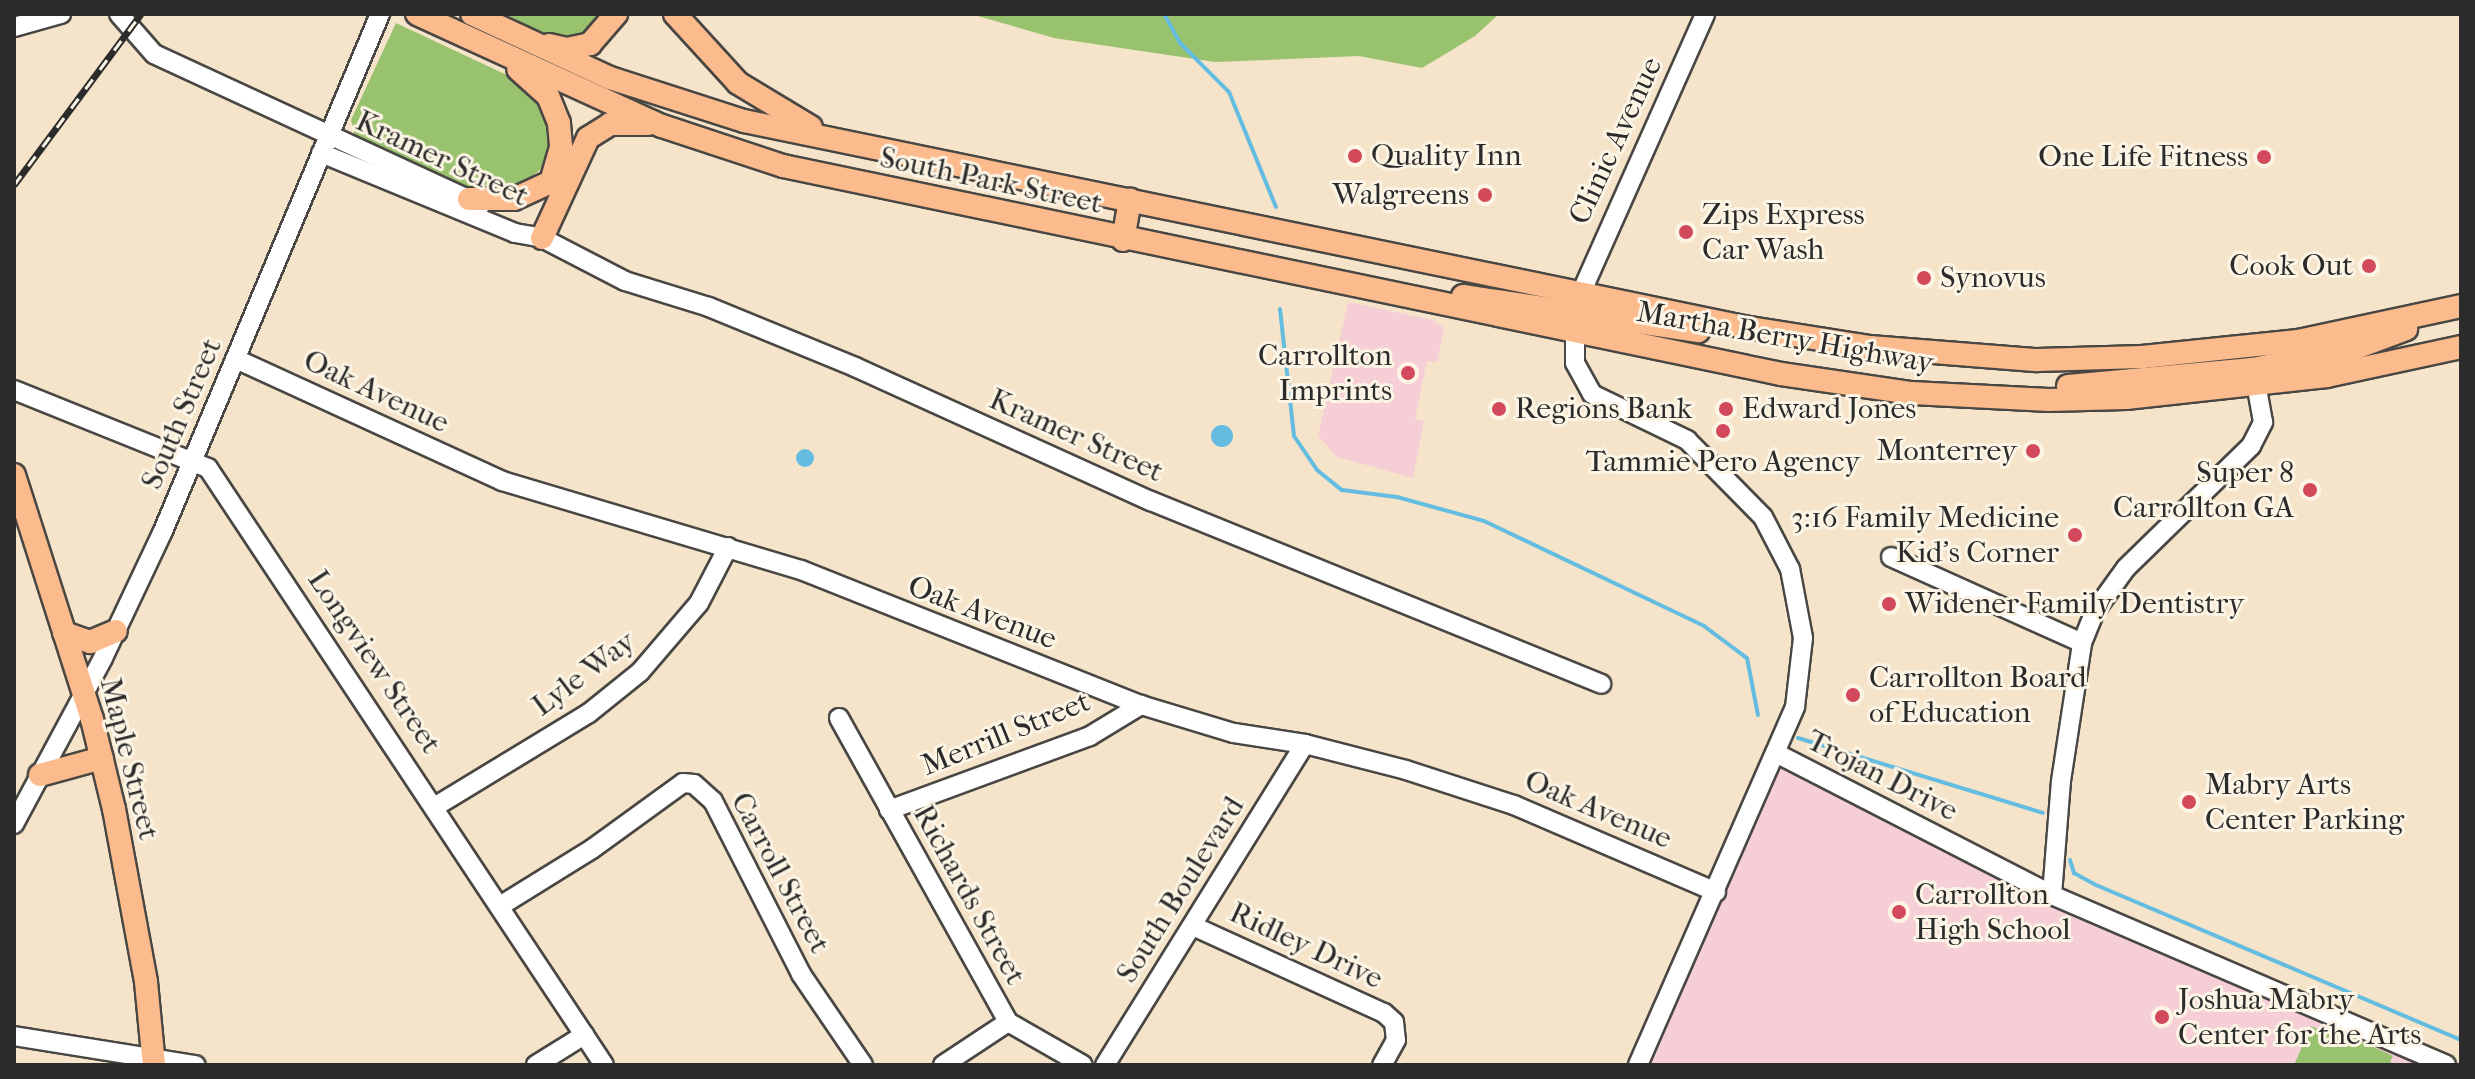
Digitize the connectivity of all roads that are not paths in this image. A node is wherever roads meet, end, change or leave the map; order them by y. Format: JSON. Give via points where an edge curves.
{"nodes":[{"id":1,"x":61,"y":14,"type":"edge"},
{"id":2,"x":119,"y":14,"type":"edge"},
{"id":3,"x":417,"y":14,"type":"edge"},
{"id":4,"x":472,"y":14,"type":"edge"},
{"id":5,"x":616,"y":14,"type":"edge"},
{"id":6,"x":675,"y":14,"type":"edge"},
{"id":7,"x":1705,"y":14,"type":"edge"},
{"id":8,"x":376,"y":22,"type":"edge"},
{"id":9,"x":14,"y":27,"type":"edge"},
{"id":10,"x":517,"y":37,"type":"junction"},
{"id":11,"x":496,"y":50,"type":"junction"},
{"id":12,"x":662,"y":126,"type":"junction"},
{"id":13,"x":848,"y":144,"type":"junction"},
{"id":14,"x":325,"y":145,"type":"junction"},
{"id":15,"x":551,"y":182,"type":"junction"},
{"id":16,"x":469,"y":199,"type":"junction"},
{"id":17,"x":1130,"y":200,"type":"junction"},
{"id":18,"x":537,"y":236,"type":"junction"},
{"id":19,"x":1123,"y":240,"type":"junction"},
{"id":20,"x":2461,"y":306,"type":"edge"},
{"id":21,"x":1578,"y":313,"type":"junction"},
{"id":22,"x":2426,"y":314,"type":"junction"},
{"id":23,"x":2245,"y":347,"type":"junction"},
{"id":24,"x":2461,"y":347,"type":"edge"},
{"id":25,"x":236,"y":359,"type":"junction"},
{"id":26,"x":2256,"y":378,"type":"junction"},
{"id":27,"x":14,"y":390,"type":"edge"},
{"id":28,"x":192,"y":462,"type":"junction"},
{"id":29,"x":16,"y":488,"type":"edge"},
{"id":30,"x":728,"y":547,"type":"junction"},
{"id":31,"x":1891,"y":557,"type":"dead end"},
{"id":32,"x":116,"y":631,"type":"junction"},
{"id":33,"x":64,"y":633,"type":"junction"},
{"id":34,"x":2082,"y":643,"type":"junction"},
{"id":35,"x":1601,"y":684,"type":"dead end"},
{"id":36,"x":84,"y":695,"type":"junction"},
{"id":37,"x":1141,"y":705,"type":"junction"},
{"id":38,"x":839,"y":718,"type":"dead end"},
{"id":39,"x":1305,"y":744,"type":"junction"},
{"id":40,"x":1776,"y":753,"type":"junction"},
{"id":41,"x":102,"y":758,"type":"junction"},
{"id":42,"x":40,"y":775,"type":"junction"},
{"id":43,"x":436,"y":806,"type":"junction"},
{"id":44,"x":889,"y":810,"type":"junction"},
{"id":45,"x":14,"y":824,"type":"edge"},
{"id":46,"x":1716,"y":892,"type":"junction"},
{"id":47,"x":2052,"y":895,"type":"junction"},
{"id":48,"x":500,"y":906,"type":"junction"},
{"id":49,"x":1193,"y":926,"type":"junction"},
{"id":50,"x":1008,"y":1022,"type":"junction"},
{"id":51,"x":584,"y":1035,"type":"junction"},
{"id":52,"x":14,"y":1036,"type":"edge"},
{"id":53,"x":154,"y":1063,"type":"edge"},
{"id":54,"x":196,"y":1065,"type":"edge"},
{"id":55,"x":536,"y":1065,"type":"edge"},
{"id":56,"x":604,"y":1065,"type":"edge"},
{"id":57,"x":863,"y":1065,"type":"edge"},
{"id":58,"x":943,"y":1065,"type":"edge"},
{"id":59,"x":1083,"y":1065,"type":"edge"},
{"id":60,"x":1105,"y":1065,"type":"edge"},
{"id":61,"x":1382,"y":1065,"type":"edge"},
{"id":62,"x":1638,"y":1065,"type":"edge"},
{"id":63,"x":2446,"y":1065,"type":"edge"}],
"edges":[{"from":1,"to":9,"type":"street"},
{"from":2,"to":14,"type":"street","via":[[154,54]]},
{"from":3,"to":11,"type":"main road","name":"South Park Street"},
{"from":4,"to":10,"type":"main road","name":"South Park Street"},
{"from":5,"to":10,"type":"main road","via":[[601,37],[580,48]]},
{"from":6,"to":13,"type":"main road","via":[[738,83]]},
{"from":7,"to":21,"type":"street","name":"Clinic Avenue"},
{"from":8,"to":14,"type":"street","name":"South Street"},
{"from":10,"to":13,"type":"main road","name":"South Park Street","via":[[679,102]]},
{"from":11,"to":12,"type":"main road","name":"South Park Street"},
{"from":11,"to":15,"type":"main road","via":[[542,89],[556,112],[561,146]]},
{"from":12,"to":18,"type":"main road","via":[[619,122],[594,132]]},
{"from":12,"to":19,"type":"main road","name":"South Park Street","via":[[783,166]]},
{"from":13,"to":17,"type":"main road","name":"South Park Street"},
{"from":14,"to":16,"type":"street","name":"Kramer Street"},
{"from":14,"to":18,"type":"street","name":"Kramer Street","via":[[515,233]]},
{"from":14,"to":25,"type":"street","name":"South Street"},
{"from":15,"to":16,"type":"main road","via":[[514,199]]},
{"from":15,"to":18,"type":"main road"},
{"from":16,"to":18,"type":"street","name":"Kramer Street"},
{"from":17,"to":19,"type":"main road"},
{"from":17,"to":21,"type":"main road","name":"South Park Street"},
{"from":18,"to":35,"type":"street","name":"Kramer Street","via":[[625,281],[709,307],[855,367],[1151,501]]},
{"from":19,"to":21,"type":"main road","name":"South Park Street","via":[[1414,300]]},
{"from":20,"to":22,"type":"main road","name":"Martha Berry Highway"},
{"from":21,"to":23,"type":"main road","name":"Martha Berry Highway","via":[[1744,327],[1920,353],[2037,360]]},
{"from":21,"to":26,"type":"main road","name":"Martha Berry Highway","via":[[1856,386],[2013,399],[2126,398]]},
{"from":21,"to":40,"type":"street","name":"Trojan Drive","via":[[1575,363],[1592,394],[1687,440],[1747,497],[1776,537],[1793,581],[1803,638],[1795,707]]},
{"from":22,"to":23,"type":"main road","name":"Martha Berry Highway"},
{"from":22,"to":26,"type":"main road","via":[[2388,338]]},
{"from":23,"to":26,"type":"street"},
{"from":24,"to":26,"type":"main road","name":"Martha Berry Highway"},
{"from":25,"to":28,"type":"street","name":"South Street"},
{"from":25,"to":30,"type":"street","name":"Oak Avenue","via":[[502,481]]},
{"from":26,"to":34,"type":"street","via":[[2263,422],[2251,446],[2126,568],[2095,611]]},
{"from":27,"to":28,"type":"street","name":"Longview Street"},
{"from":28,"to":32,"type":"street","name":"South Street"},
{"from":28,"to":43,"type":"street","name":"Longview Street","via":[[208,468],[231,497]]},
{"from":29,"to":33,"type":"main road","name":"Maple Street"},
{"from":30,"to":37,"type":"street","name":"Oak Avenue","via":[[801,570]]},
{"from":30,"to":43,"type":"street","name":"Lyle Way","via":[[699,603],[640,672],[589,713]]},
{"from":31,"to":34,"type":"street"},
{"from":32,"to":33,"type":"main road","via":[[90,642]]},
{"from":32,"to":36,"type":"street","name":"South Street"},
{"from":33,"to":36,"type":"main road","name":"Maple Street"},
{"from":34,"to":47,"type":"street","via":[[2061,781]]},
{"from":36,"to":41,"type":"main road","name":"Maple Street"},
{"from":36,"to":42,"type":"street","name":"South Street"},
{"from":37,"to":39,"type":"street","name":"Oak Avenue","via":[[1234,733]]},
{"from":37,"to":44,"type":"street","name":"Merrill Street","via":[[1090,736]]},
{"from":38,"to":44,"type":"street","name":"Richards Street"},
{"from":39,"to":46,"type":"street","name":"Oak Avenue","via":[[1514,805]]},
{"from":39,"to":49,"type":"street","name":"South Boulevard"},
{"from":40,"to":46,"type":"street"},
{"from":40,"to":47,"type":"street","name":"Trojan Drive"},
{"from":41,"to":42,"type":"main road"},
{"from":41,"to":53,"type":"main road","name":"Maple Street","via":[[134,910]]},
{"from":42,"to":45,"type":"street","name":"South Street"},
{"from":43,"to":48,"type":"street","name":"Longview Street"},
{"from":44,"to":50,"type":"street","name":"Richards Street"},
{"from":46,"to":62,"type":"street"},
{"from":47,"to":63,"type":"street","name":"Trojan Drive"},
{"from":48,"to":51,"type":"street","name":"Longview Street"},
{"from":48,"to":57,"type":"street","name":"Carroll Street","via":[[592,849],[683,783],[694,784],[713,801],[801,974]]},
{"from":49,"to":60,"type":"street","name":"South Boulevard"},
{"from":49,"to":61,"type":"street","name":"Ridley Drive","via":[[1384,1013],[1394,1022],[1396,1040]]},
{"from":50,"to":58,"type":"street"},
{"from":50,"to":59,"type":"street","name":"Richards Street"},
{"from":51,"to":55,"type":"street"},
{"from":51,"to":56,"type":"street","name":"Longview Street"},
{"from":52,"to":53,"type":"street"},
{"from":53,"to":54,"type":"street"}]}
